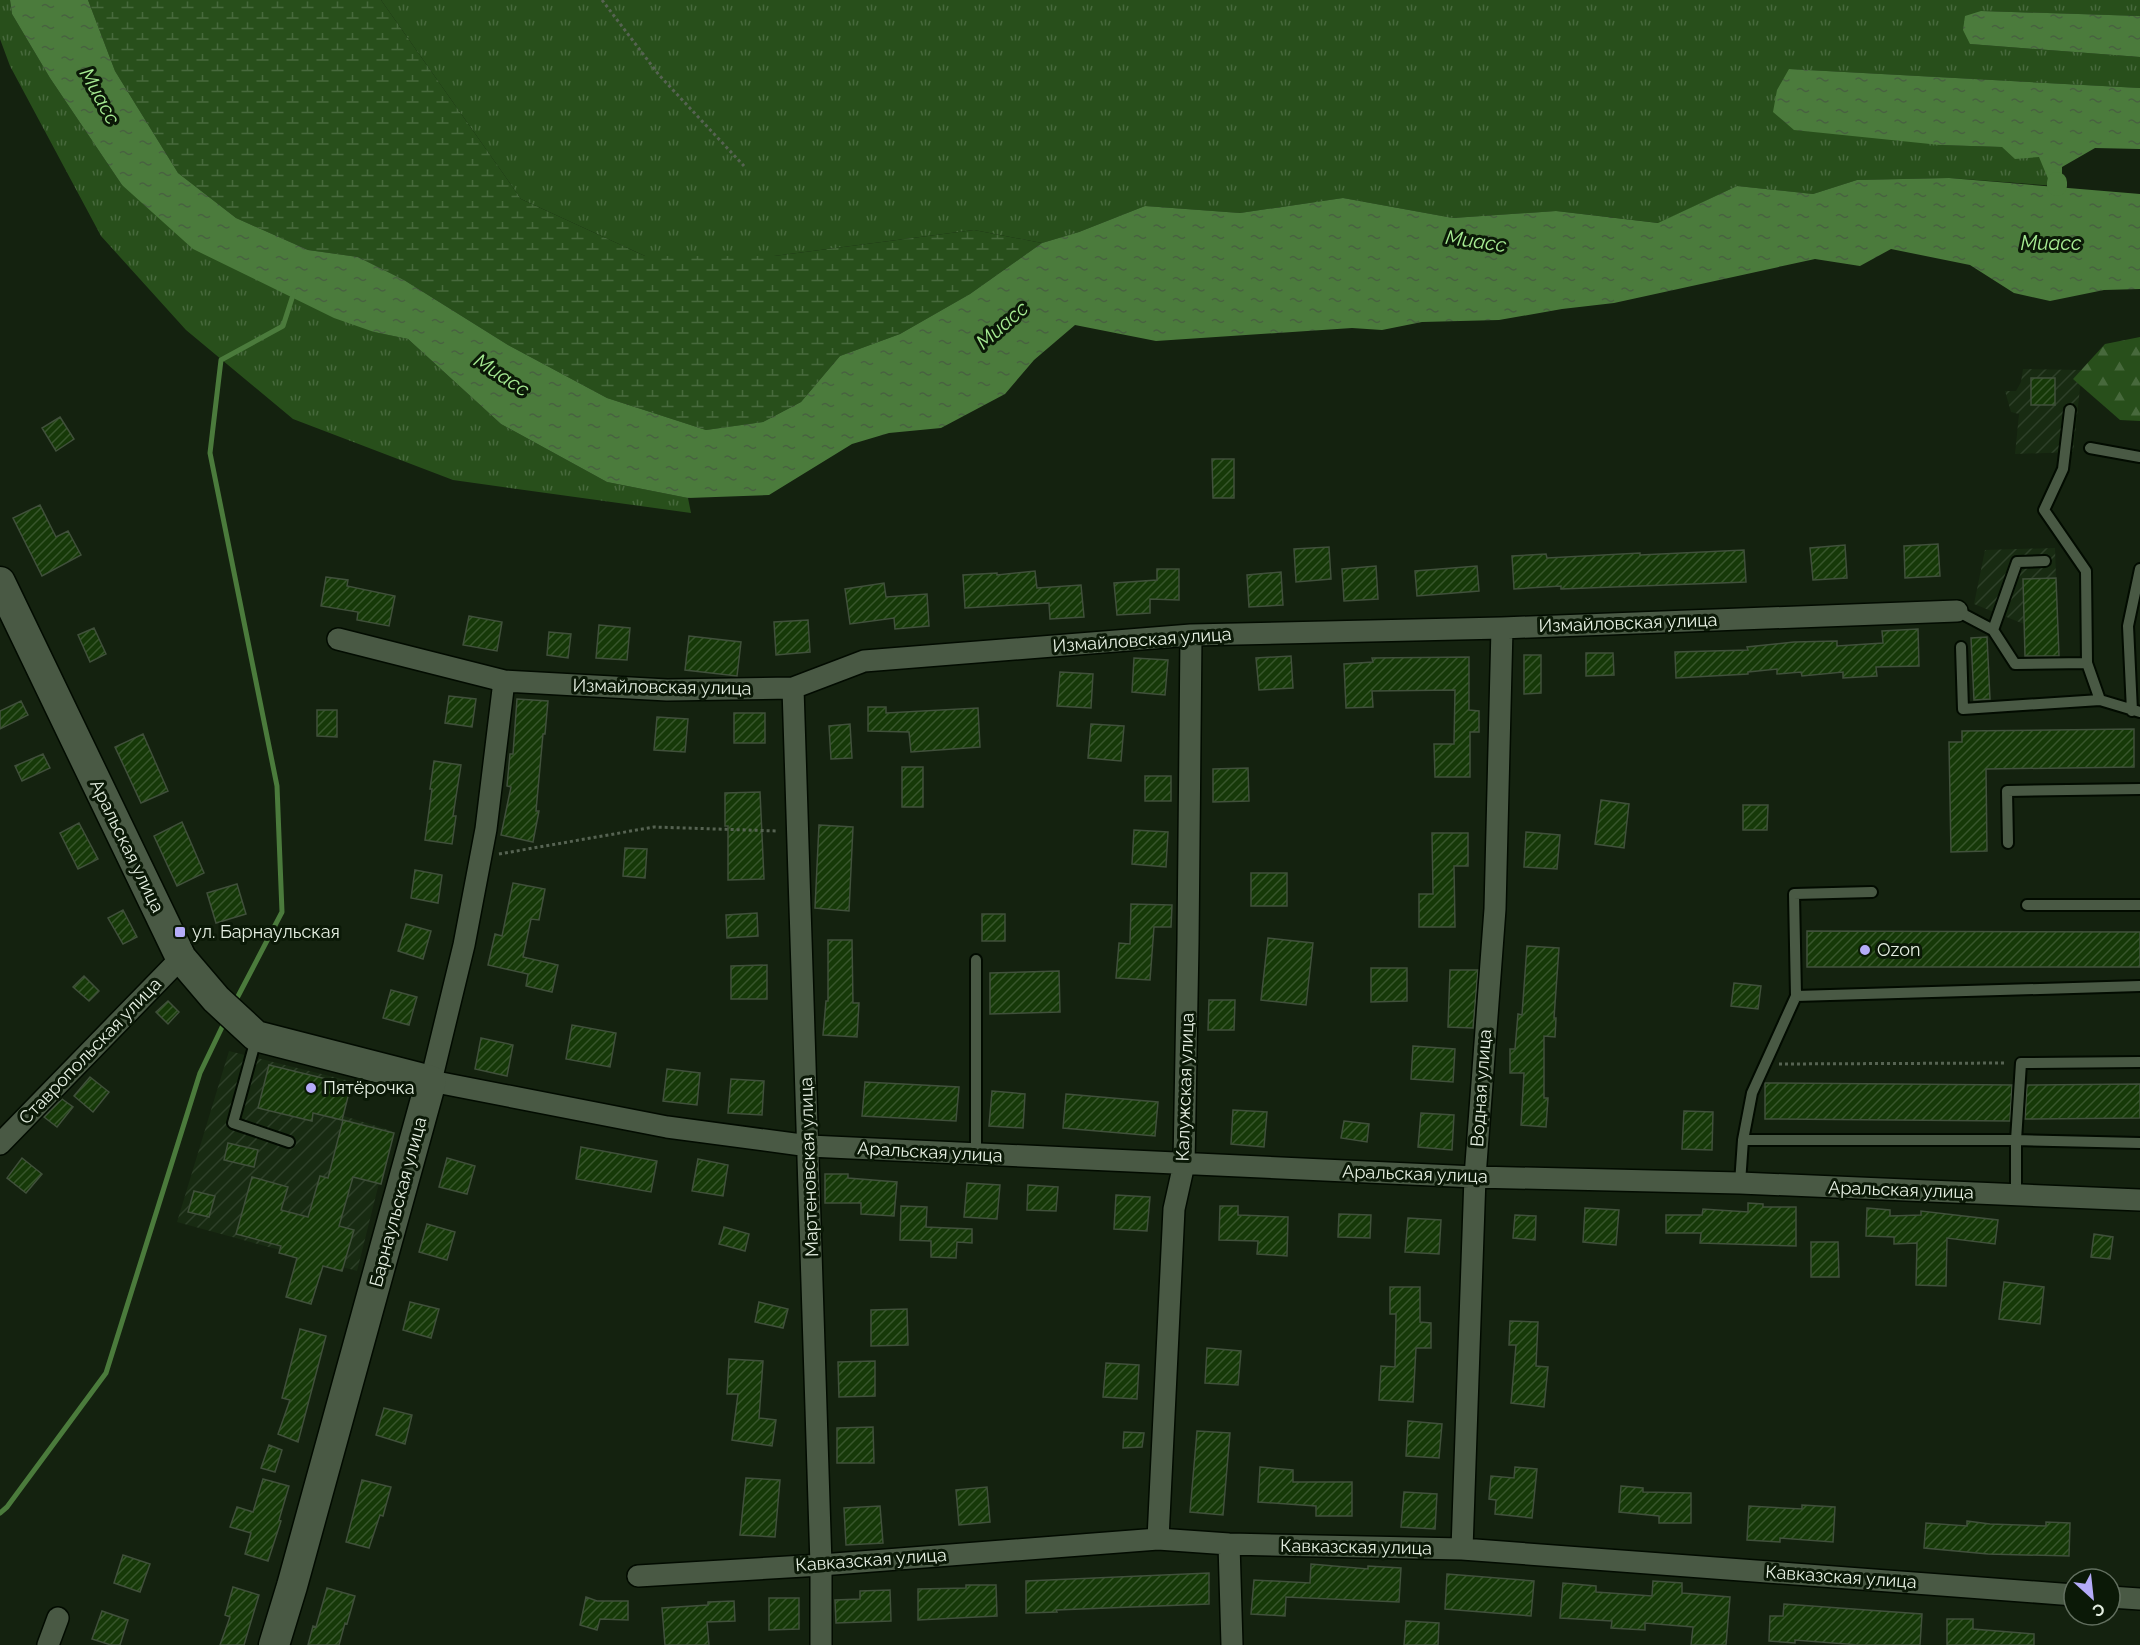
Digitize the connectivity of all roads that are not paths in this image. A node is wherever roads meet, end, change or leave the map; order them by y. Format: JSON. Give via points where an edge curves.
{"nodes":[{"id":1,"x":2070,"y":410,"type":"dead end"},
{"id":2,"x":2090,"y":448,"type":"dead end"},
{"id":3,"x":2140,"y":457,"type":"edge"},
{"id":4,"x":2045,"y":561,"type":"dead end"},
{"id":5,"x":2140,"y":569,"type":"edge"},
{"id":6,"x":0,"y":582,"type":"edge"},
{"id":7,"x":1957,"y":611,"type":"joint"},
{"id":8,"x":1502,"y":628,"type":"junction"},
{"id":9,"x":1993,"y":630,"type":"junction"},
{"id":10,"x":1191,"y":635,"type":"junction"},
{"id":11,"x":338,"y":639,"type":"dead end"},
{"id":12,"x":1960,"y":647,"type":"dead end"},
{"id":13,"x":2087,"y":663,"type":"junction"},
{"id":14,"x":504,"y":681,"type":"junction"},
{"id":15,"x":793,"y":688,"type":"junction"},
{"id":16,"x":2100,"y":700,"type":"junction"},
{"id":17,"x":2136,"y":712,"type":"edge"},
{"id":18,"x":2140,"y":789,"type":"edge"},
{"id":19,"x":2008,"y":843,"type":"dead end"},
{"id":20,"x":1872,"y":892,"type":"dead end"},
{"id":21,"x":2028,"y":905,"type":"dead end"},
{"id":22,"x":2140,"y":905,"type":"edge"},
{"id":23,"x":181,"y":958,"type":"junction"},
{"id":24,"x":976,"y":960,"type":"dead end"},
{"id":25,"x":2140,"y":986,"type":"edge"},
{"id":26,"x":1796,"y":996,"type":"junction"},
{"id":27,"x":251,"y":1031,"type":"junction"},
{"id":28,"x":2140,"y":1062,"type":"edge"},
{"id":29,"x":431,"y":1081,"type":"junction"},
{"id":30,"x":1743,"y":1140,"type":"junction"},
{"id":31,"x":2016,"y":1140,"type":"junction"},
{"id":32,"x":289,"y":1142,"type":"dead end"},
{"id":33,"x":2140,"y":1143,"type":"edge"},
{"id":34,"x":0,"y":1144,"type":"edge"},
{"id":35,"x":808,"y":1146,"type":"junction"},
{"id":36,"x":976,"y":1154,"type":"junction"},
{"id":37,"x":1184,"y":1164,"type":"junction"},
{"id":38,"x":1475,"y":1177,"type":"junction"},
{"id":39,"x":1740,"y":1183,"type":"junction"},
{"id":40,"x":2016,"y":1194,"type":"junction"},
{"id":41,"x":2140,"y":1200,"type":"edge"},
{"id":42,"x":1158,"y":1539,"type":"junction"},
{"id":43,"x":1229,"y":1544,"type":"junction"},
{"id":44,"x":1462,"y":1549,"type":"junction"},
{"id":45,"x":821,"y":1565,"type":"junction"},
{"id":46,"x":638,"y":1576,"type":"dead end"},
{"id":47,"x":2062,"y":1593,"type":"edge"},
{"id":48,"x":2122,"y":1598,"type":"edge"},
{"id":49,"x":2140,"y":1599,"type":"edge"},
{"id":50,"x":58,"y":1618,"type":"dead end"},
{"id":51,"x":48,"y":1645,"type":"edge"},
{"id":52,"x":274,"y":1645,"type":"edge"},
{"id":53,"x":821,"y":1645,"type":"edge"},
{"id":54,"x":1232,"y":1645,"type":"edge"}],
"edges":[{"from":1,"to":13,"type":"lane","via":[[2063,469],[2044,510],[2086,570]]},
{"from":2,"to":3,"type":"lane"},
{"from":4,"to":9,"type":"lane","via":[[2018,562]]},
{"from":5,"to":17,"type":"lane","via":[[2128,626]]},
{"from":6,"to":23,"type":"street","name":"Аральская улица"},
{"from":7,"to":8,"type":"street","name":"Измайловская улица"},
{"from":7,"to":9,"type":"lane"},
{"from":8,"to":10,"type":"street","name":"Измайловская улица"},
{"from":8,"to":38,"type":"street","name":"Водная улица","via":[[1495,909]]},
{"from":9,"to":13,"type":"lane","via":[[2014,664]]},
{"from":10,"to":15,"type":"street","name":"Измайловская улица","via":[[864,662]]},
{"from":10,"to":37,"type":"street","name":"Калужская улица"},
{"from":11,"to":14,"type":"street","name":"Измайловская улица"},
{"from":12,"to":16,"type":"lane","via":[[1963,709]]},
{"from":13,"to":16,"type":"lane"},
{"from":14,"to":15,"type":"street","name":"Измайловская улица","via":[[667,690]]},
{"from":14,"to":29,"type":"street","name":"Барнаульская улица","via":[[481,858]]},
{"from":15,"to":35,"type":"street","name":"Мартеновская улица"},
{"from":16,"to":17,"type":"lane"},
{"from":18,"to":19,"type":"lane","via":[[2007,791]]},
{"from":20,"to":26,"type":"lane","via":[[1794,894]]},
{"from":21,"to":22,"type":"lane"},
{"from":23,"to":27,"type":"street","name":"Аральская улица","via":[[216,999]]},
{"from":23,"to":34,"type":"street","name":"Ставропольская улица"},
{"from":24,"to":36,"type":"lane"},
{"from":25,"to":26,"type":"lane"},
{"from":26,"to":30,"type":"lane","via":[[1752,1093]]},
{"from":27,"to":29,"type":"street","name":"Аральская улица"},
{"from":27,"to":32,"type":"lane","via":[[233,1124]]},
{"from":28,"to":31,"type":"lane","via":[[2021,1063]]},
{"from":29,"to":35,"type":"street","name":"Аральская улица","via":[[667,1127]]},
{"from":29,"to":52,"type":"street","name":"Барнаульская улица"},
{"from":30,"to":31,"type":"lane"},
{"from":30,"to":39,"type":"lane"},
{"from":31,"to":33,"type":"lane"},
{"from":31,"to":40,"type":"lane"},
{"from":35,"to":36,"type":"street","name":"Аральская улица"},
{"from":35,"to":45,"type":"street","name":"Мартеновская улица"},
{"from":36,"to":37,"type":"street","name":"Аральская улица"},
{"from":37,"to":38,"type":"street","name":"Аральская улица"},
{"from":37,"to":42,"type":"street","name":"Калужская улица","via":[[1174,1209]]},
{"from":38,"to":39,"type":"street","name":"Аральская улица"},
{"from":38,"to":44,"type":"street","name":"Водная улица"},
{"from":39,"to":40,"type":"street","name":"Аральская улица"},
{"from":40,"to":41,"type":"street","name":"Аральская улица"},
{"from":42,"to":43,"type":"street","name":"Кавказская улица"},
{"from":42,"to":45,"type":"street","name":"Кавказская улица"},
{"from":43,"to":44,"type":"street","name":"Кавказская улица"},
{"from":43,"to":54,"type":"street"},
{"from":44,"to":47,"type":"street","name":"Кавказская улица"},
{"from":45,"to":46,"type":"street","name":"Кавказская улица"},
{"from":45,"to":53,"type":"street","name":"Мартеновская улица"},
{"from":48,"to":49,"type":"street"},
{"from":50,"to":51,"type":"street"}]}
